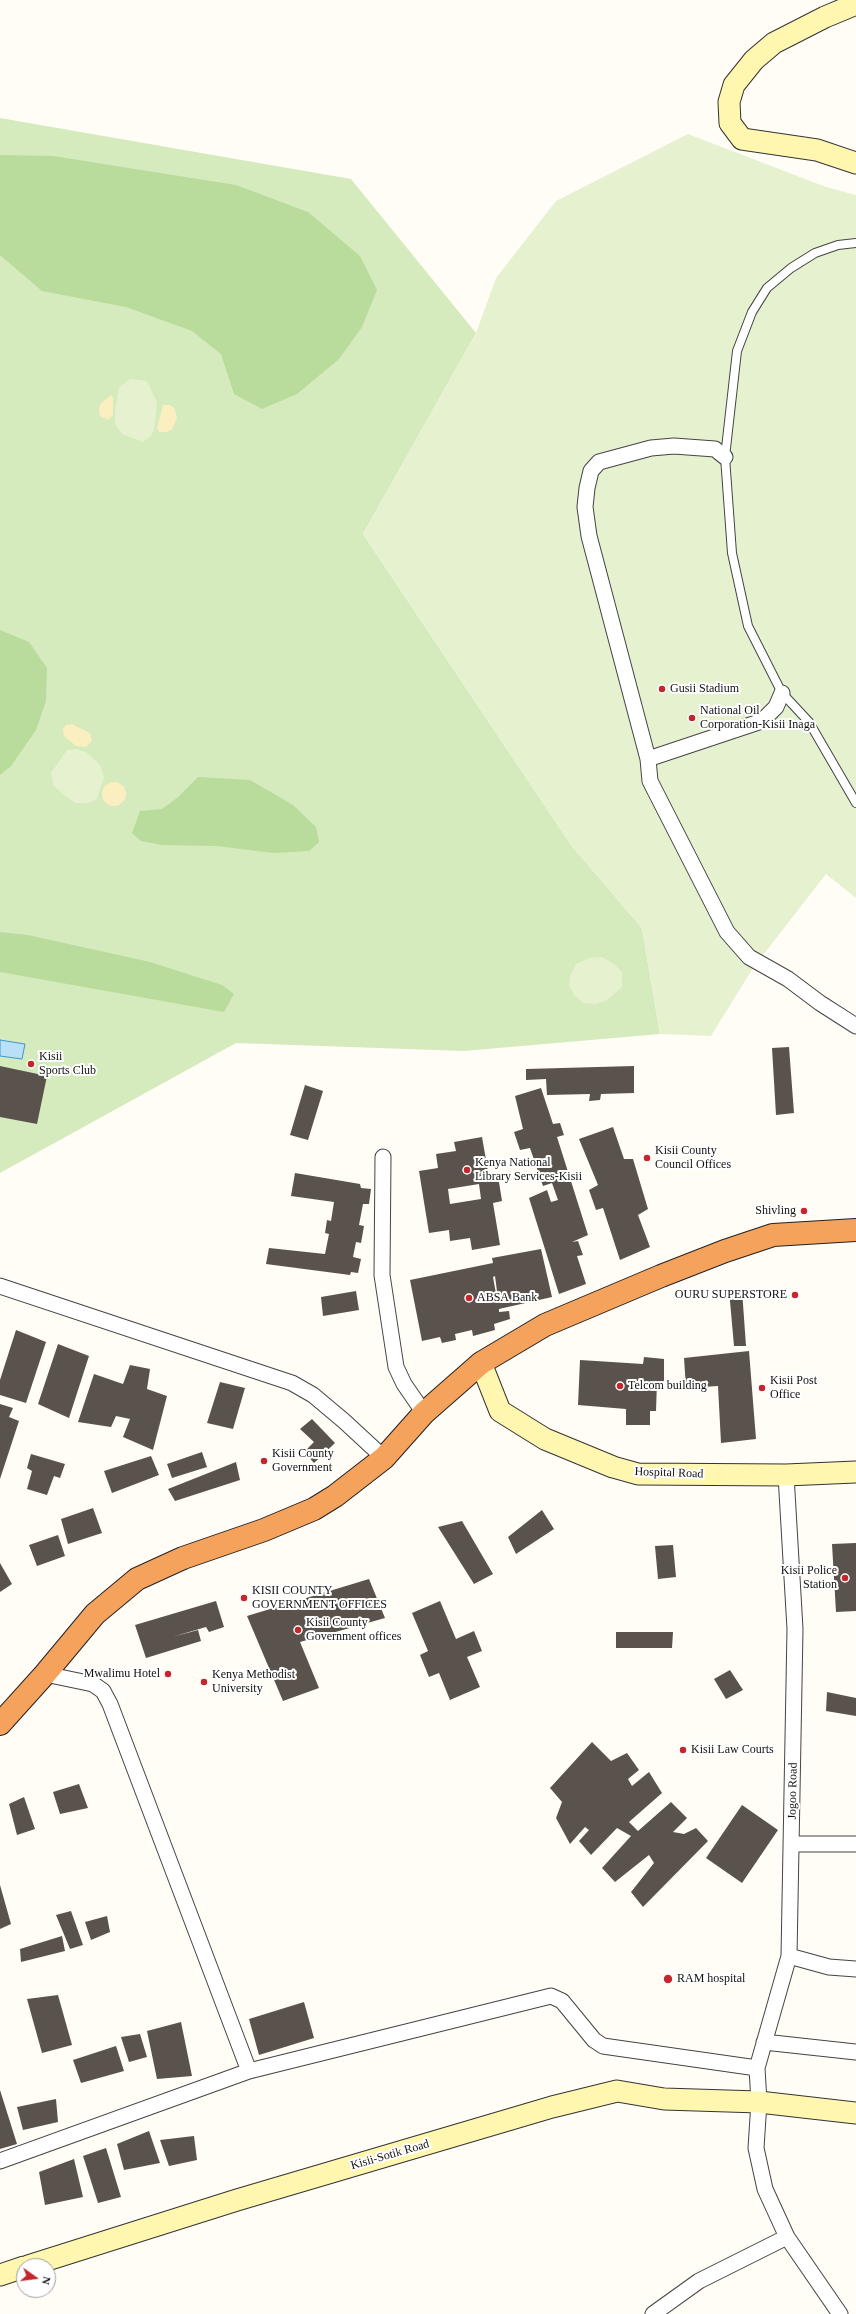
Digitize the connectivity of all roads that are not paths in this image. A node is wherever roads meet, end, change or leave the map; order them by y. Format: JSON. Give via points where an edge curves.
{"nodes":[{"id":1,"x":856,"y":4,"type":"edge"},
{"id":2,"x":856,"y":163,"type":"edge"},
{"id":3,"x":856,"y":243,"type":"edge"},
{"id":4,"x":725,"y":456,"type":"junction"},
{"id":5,"x":782,"y":693,"type":"junction"},
{"id":6,"x":648,"y":759,"type":"junction"},
{"id":7,"x":856,"y":803,"type":"edge"},
{"id":8,"x":856,"y":1026,"type":"edge"},
{"id":9,"x":383,"y":1157,"type":"dead end"},
{"id":10,"x":856,"y":1230,"type":"edge"},
{"id":11,"x":0,"y":1286,"type":"edge"},
{"id":12,"x":481,"y":1363,"type":"junction"},
{"id":13,"x":424,"y":1413,"type":"junction"},
{"id":14,"x":384,"y":1458,"type":"junction"},
{"id":15,"x":856,"y":1472,"type":"edge"},
{"id":16,"x":786,"y":1475,"type":"junction"},
{"id":17,"x":46,"y":1674,"type":"junction"},
{"id":18,"x":0,"y":1724,"type":"edge"},
{"id":19,"x":792,"y":1844,"type":"junction"},
{"id":20,"x":856,"y":1844,"type":"edge"},
{"id":21,"x":789,"y":1956,"type":"junction"},
{"id":22,"x":856,"y":1969,"type":"edge"},
{"id":23,"x":764,"y":2042,"type":"junction"},
{"id":24,"x":856,"y":2052,"type":"edge"},
{"id":25,"x":757,"y":2068,"type":"junction"},
{"id":26,"x":249,"y":2071,"type":"junction"},
{"id":27,"x":759,"y":2102,"type":"junction"},
{"id":28,"x":856,"y":2113,"type":"edge"},
{"id":29,"x":0,"y":2161,"type":"edge"},
{"id":30,"x":787,"y":2237,"type":"junction"},
{"id":31,"x":53,"y":2258,"type":"edge"},
{"id":32,"x":16,"y":2270,"type":"edge"},
{"id":33,"x":0,"y":2275,"type":"edge"},
{"id":34,"x":653,"y":2314,"type":"edge"},
{"id":35,"x":840,"y":2314,"type":"edge"}],
"edges":[{"from":1,"to":2,"type":"street","via":[[825,16],[774,43],[754,60],[734,84],[729,102],[730,123],[742,139],[817,150]]},
{"from":3,"to":4,"type":"lane","via":[[838,245],[815,253],[791,268],[767,288],[752,312],[737,351]]},
{"from":4,"to":5,"type":"lane","via":[[732,553],[744,613],[755,643]]},
{"from":4,"to":6,"type":"street","via":[[709,448],[651,448],[599,462],[591,471],[585,506],[589,536]]},
{"from":5,"to":6,"type":"street","via":[[776,707],[762,721]]},
{"from":5,"to":7,"type":"lane","via":[[809,722]]},
{"from":6,"to":8,"type":"street","via":[[650,781],[727,932],[749,957],[788,979]]},
{"from":9,"to":13,"type":"street","via":[[382,1275],[396,1367],[404,1384]]},
{"from":10,"to":12,"type":"highway","via":[[773,1235],[725,1251],[545,1325]]},
{"from":11,"to":14,"type":"street","via":[[292,1384],[313,1396]]},
{"from":12,"to":13,"type":"highway"},
{"from":12,"to":16,"type":"street","name":"Hospital Road","via":[[500,1411],[545,1439],[613,1467],[638,1474]]},
{"from":13,"to":14,"type":"highway"},
{"from":14,"to":17,"type":"highway","via":[[314,1509],[264,1530],[183,1558],[137,1579],[95,1614]]},
{"from":15,"to":16,"type":"street","name":"Hospital Road"},
{"from":16,"to":19,"type":"street","name":"Jogoo Road","via":[[794,1629]]},
{"from":17,"to":18,"type":"highway"},
{"from":17,"to":26,"type":"street","via":[[93,1684],[103,1691],[110,1704]]},
{"from":19,"to":20,"type":"street"},
{"from":19,"to":21,"type":"street","name":"Jogoo Road","via":[[789,1877]]},
{"from":21,"to":22,"type":"street","via":[[829,1967]]},
{"from":21,"to":23,"type":"street","name":"Jogoo Road"},
{"from":23,"to":24,"type":"street"},
{"from":23,"to":25,"type":"street","name":"Jogoo Road"},
{"from":25,"to":26,"type":"street","via":[[603,2046],[594,2040],[562,2001],[551,1996]]},
{"from":25,"to":27,"type":"street","name":"Jogoo Road"},
{"from":26,"to":29,"type":"street"},
{"from":27,"to":28,"type":"street","name":"Kisii-Sotik Road"},
{"from":27,"to":30,"type":"street","name":"Jogoo Road","via":[[756,2148],[765,2188]]},
{"from":27,"to":31,"type":"street","name":"Kisii-Sotik Road","via":[[664,2099],[617,2091],[552,2107],[237,2200]]},
{"from":30,"to":34,"type":"street","via":[[699,2281]]},
{"from":30,"to":35,"type":"street","name":"Jogoo Road"},
{"from":32,"to":33,"type":"street"}]}
